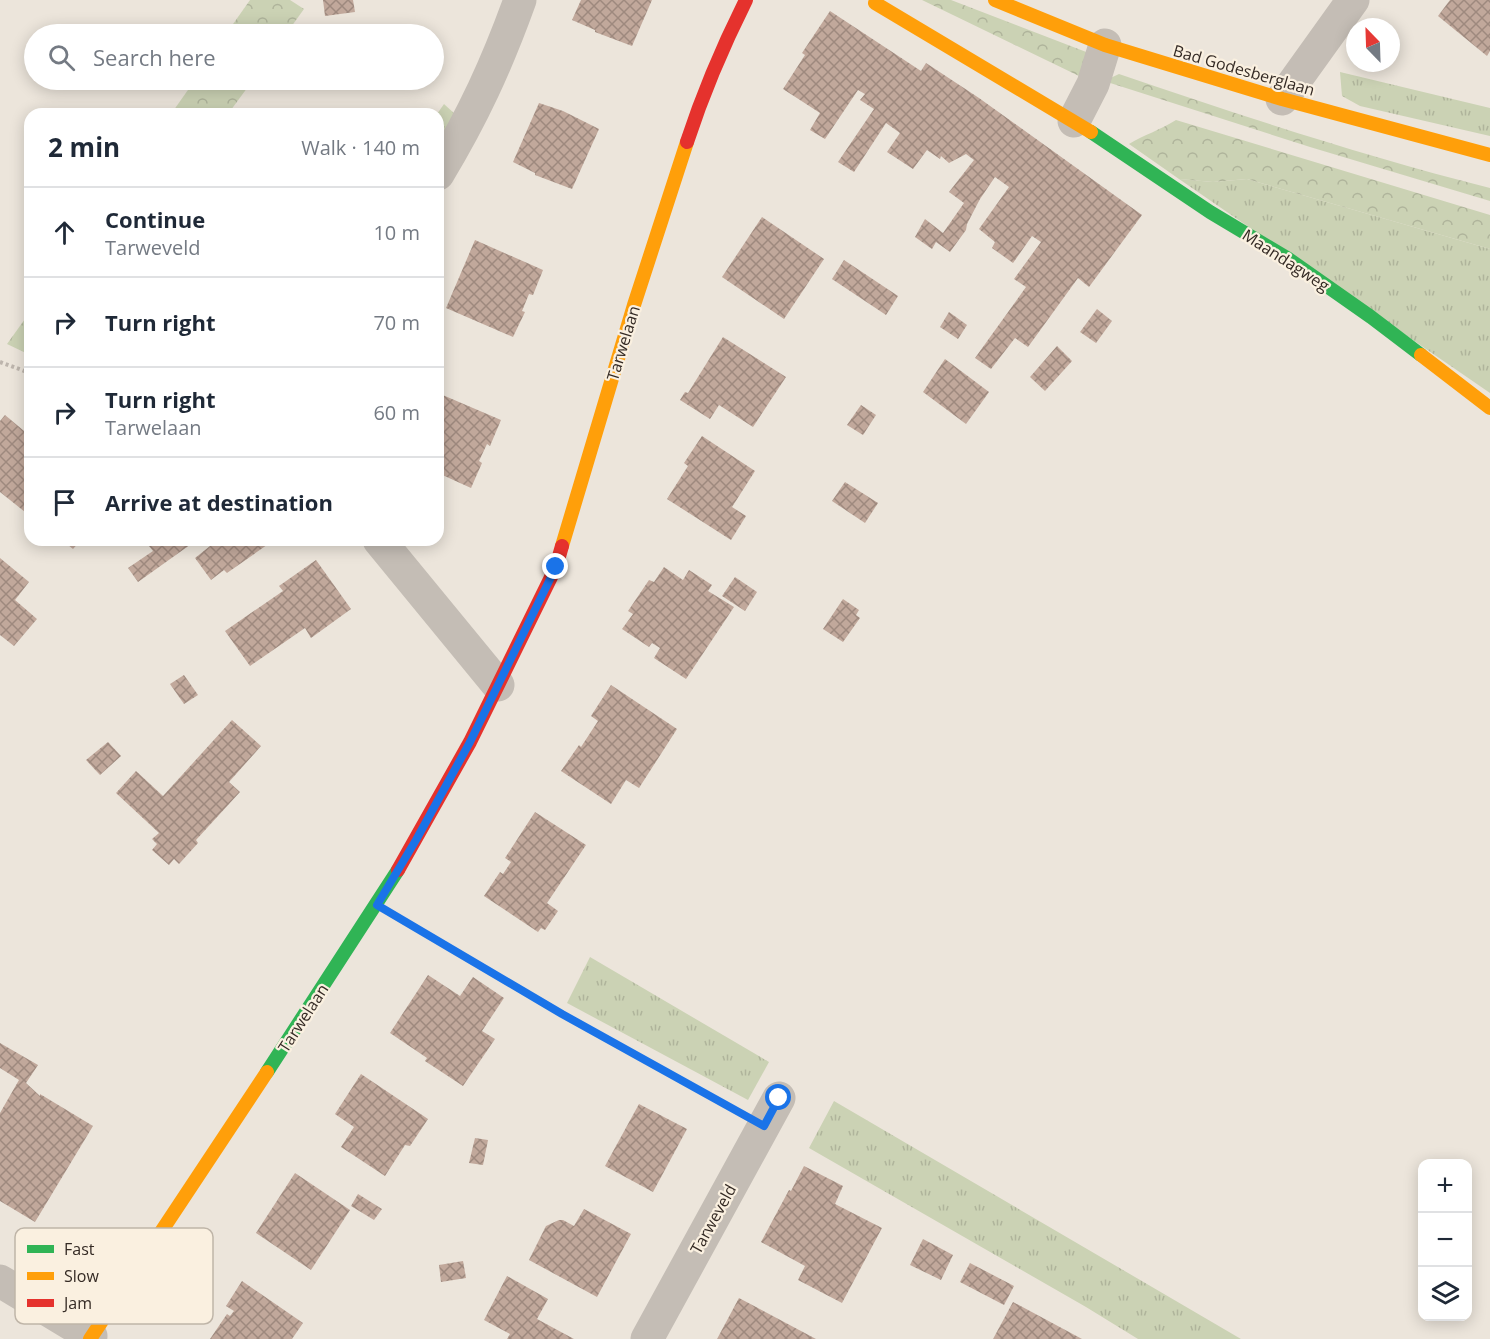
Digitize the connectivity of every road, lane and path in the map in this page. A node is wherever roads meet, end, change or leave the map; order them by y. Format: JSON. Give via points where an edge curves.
{"nodes":[{"id":1,"x":520,"y":0,"type":"edge"},
{"id":2,"x":746,"y":0,"type":"edge"},
{"id":3,"x":995,"y":0,"type":"edge"},
{"id":4,"x":1353,"y":0,"type":"edge"},
{"id":5,"x":875,"y":3,"type":"dead end"},
{"id":6,"x":1105,"y":45,"type":"junction"},
{"id":7,"x":1282,"y":99,"type":"junction"},
{"id":8,"x":1074,"y":121,"type":"junction"},
{"id":9,"x":1490,"y":155,"type":"edge"},
{"id":10,"x":444,"y":164,"type":"edge"},
{"id":11,"x":0,"y":363,"type":"edge"},
{"id":12,"x":24,"y":371,"type":"edge"},
{"id":13,"x":1490,"y":408,"type":"edge"},
{"id":14,"x":384,"y":546,"type":"edge"},
{"id":15,"x":498,"y":685,"type":"junction"},
{"id":16,"x":377,"y":905,"type":"junction"},
{"id":17,"x":779,"y":1098,"type":"dead end"},
{"id":18,"x":764,"y":1126,"type":"junction"},
{"id":19,"x":164,"y":1228,"type":"edge"},
{"id":20,"x":0,"y":1281,"type":"edge"},
{"id":21,"x":15,"y":1290,"type":"edge"},
{"id":22,"x":69,"y":1324,"type":"edge"},
{"id":23,"x":100,"y":1324,"type":"edge"},
{"id":24,"x":91,"y":1338,"type":"edge"},
{"id":25,"x":647,"y":1339,"type":"edge"}],
"edges":[{"from":1,"to":10,"type":"street","via":[[499,58]]},
{"from":2,"to":15,"type":"street","name":"Tarwelaan","via":[[695,117],[556,567]]},
{"from":3,"to":6,"type":"street","name":"Bad Godesberglaan"},
{"from":4,"to":7,"type":"street"},
{"from":5,"to":8,"type":"street","name":"Maandagweg"},
{"from":6,"to":7,"type":"street","name":"Bad Godesberglaan"},
{"from":6,"to":8,"type":"street","via":[[1093,84]]},
{"from":7,"to":9,"type":"street","name":"Bad Godesberglaan"},
{"from":8,"to":13,"type":"street","name":"Maandagweg","via":[[1287,258]]},
{"from":11,"to":12,"type":"path"},
{"from":14,"to":15,"type":"street"},
{"from":15,"to":16,"type":"street","name":"Tarwelaan","via":[[438,801]]},
{"from":16,"to":18,"type":"path"},
{"from":16,"to":19,"type":"street","name":"Tarwelaan"},
{"from":17,"to":18,"type":"street","name":"Tarweveld"},
{"from":18,"to":25,"type":"street","name":"Tarweveld"},
{"from":20,"to":21,"type":"street"},
{"from":22,"to":24,"type":"street"},
{"from":23,"to":24,"type":"street","name":"Tarwelaan"}]}
